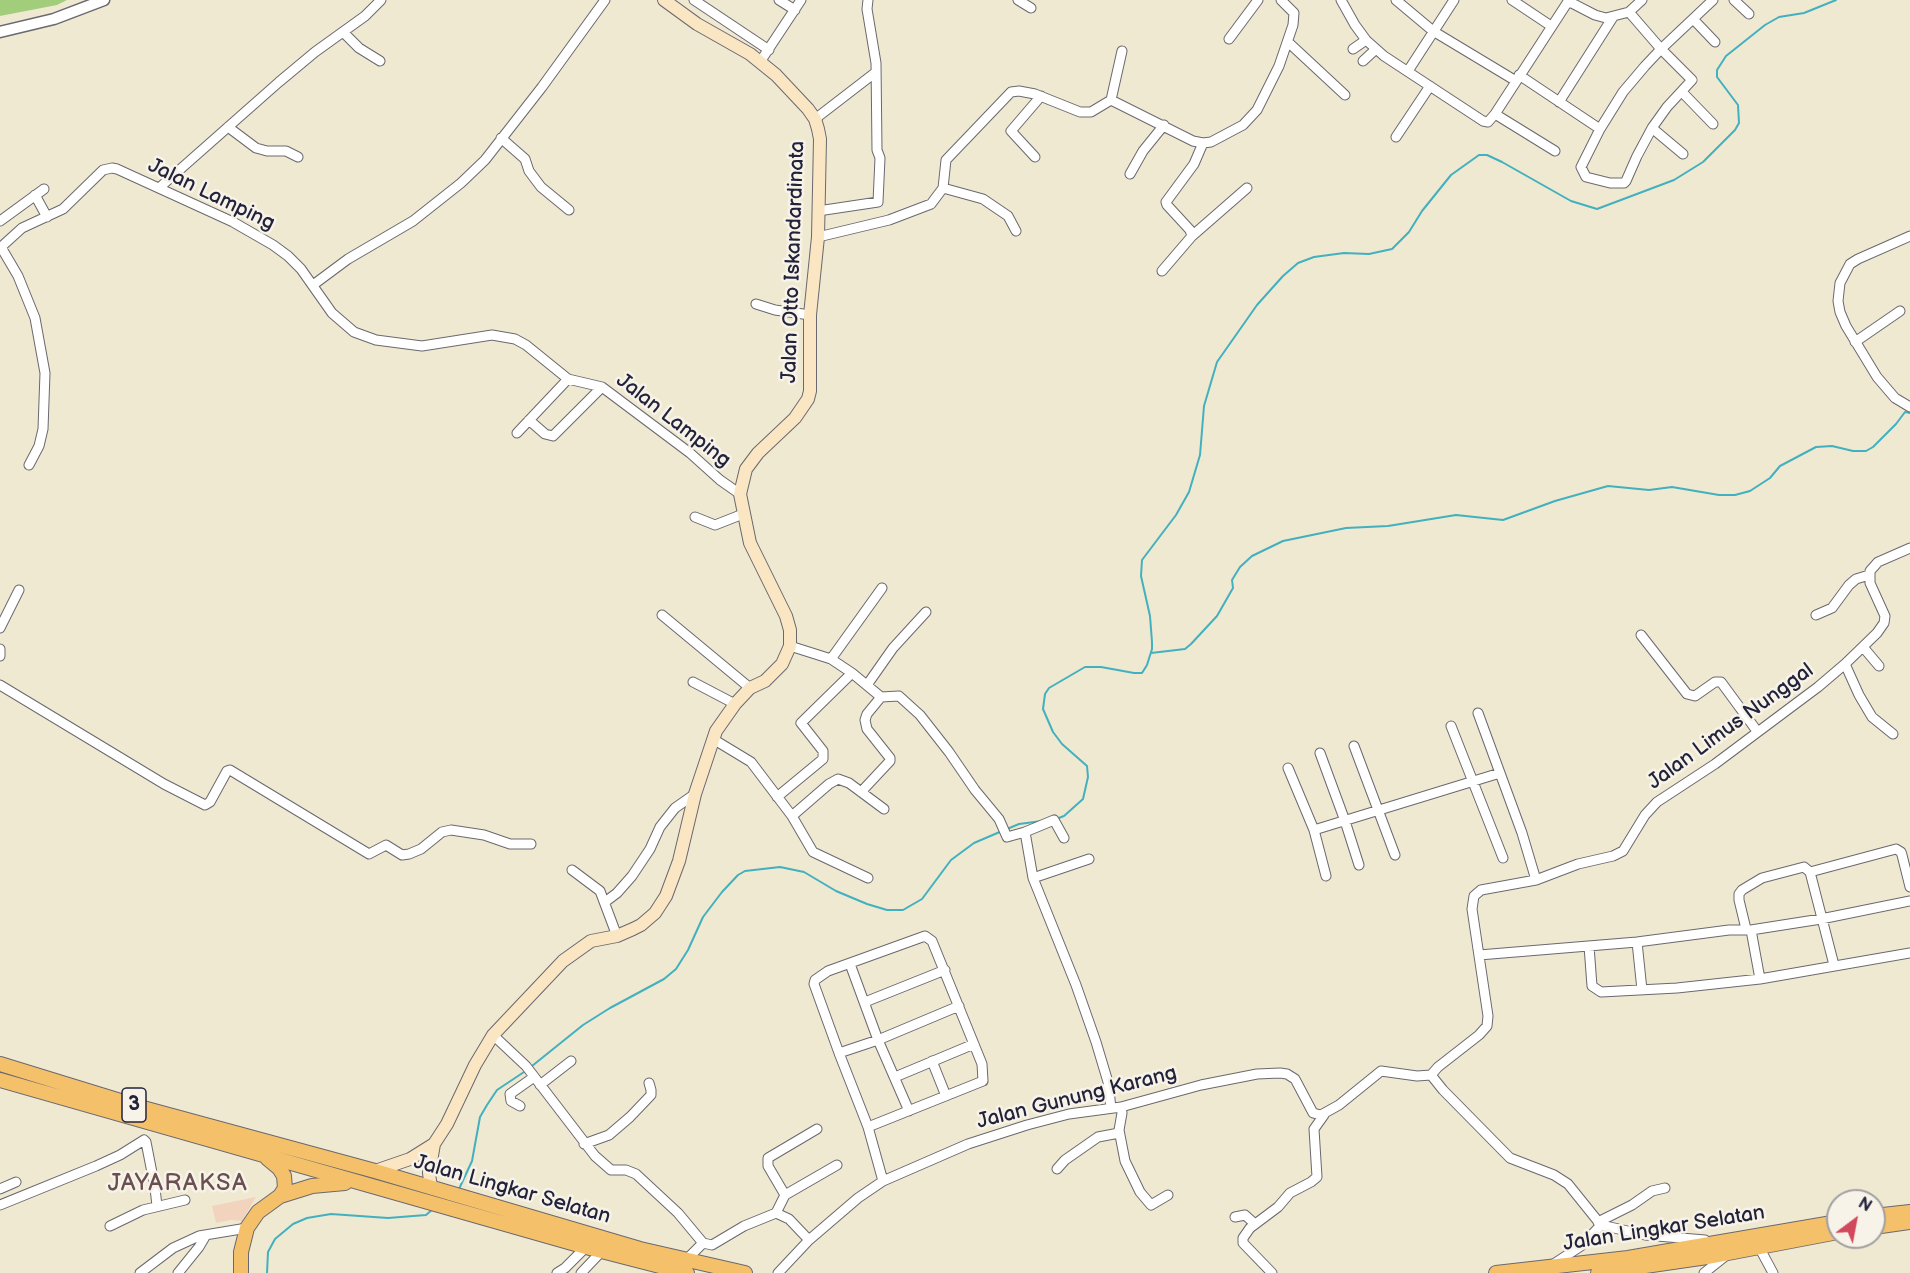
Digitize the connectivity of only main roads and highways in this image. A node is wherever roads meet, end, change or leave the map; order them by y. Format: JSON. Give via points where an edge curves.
{"nodes":[{"id":1,"x":664,"y":0,"type":"edge"},
{"id":2,"x":0,"y":1064,"type":"edge"},
{"id":3,"x":0,"y":1080,"type":"edge"},
{"id":4,"x":434,"y":1144,"type":"junction"},
{"id":5,"x":263,"y":1156,"type":"junction"},
{"id":6,"x":375,"y":1171,"type":"junction"},
{"id":7,"x":365,"y":1184,"type":"junction"},
{"id":8,"x":437,"y":1190,"type":"junction"},
{"id":9,"x":280,"y":1196,"type":"junction"},
{"id":10,"x":1910,"y":1212,"type":"edge"},
{"id":11,"x":1886,"y":1215,"type":"edge"},
{"id":12,"x":1910,"y":1222,"type":"edge"},
{"id":13,"x":1826,"y":1225,"type":"edge"},
{"id":14,"x":1886,"y":1225,"type":"edge"},
{"id":15,"x":1826,"y":1234,"type":"edge"},
{"id":16,"x":1730,"y":1247,"type":"junction"},
{"id":17,"x":687,"y":1267,"type":"edge"},
{"id":18,"x":242,"y":1273,"type":"edge"},
{"id":19,"x":745,"y":1273,"type":"edge"},
{"id":20,"x":1496,"y":1273,"type":"edge"},
{"id":21,"x":1598,"y":1273,"type":"edge"}],
"edges":[{"from":1,"to":4,"type":"main road","name":"Jalan Otto Iskandardinata","via":[[760,62],[799,97],[816,119],[820,139],[808,399],[795,418],[754,458],[743,477],[740,494],[750,543],[788,620],[790,646],[772,674],[735,704],[712,739],[679,861],[655,913],[641,925],[616,936],[591,941],[555,969],[493,1035]]},
{"from":2,"to":6,"type":"main road","name":"Jalan Lingkar Selatan","number":"3","via":[[143,1108]]},
{"from":3,"to":5,"type":"main road","number":"3"},
{"from":4,"to":6,"type":"main road","via":[[410,1159]]},
{"from":4,"to":8,"type":"main road","via":[[429,1173]]},
{"from":5,"to":7,"type":"main road","name":"Jalan Lingkar Selatan","number":"3"},
{"from":5,"to":9,"type":"main road","via":[[284,1176],[285,1188]]},
{"from":6,"to":8,"type":"main road","name":"Jalan Lingkar Selatan","number":"3"},
{"from":7,"to":9,"type":"main road","via":[[330,1183]]},
{"from":7,"to":17,"type":"main road","name":"Jalan Lingkar Selatan","number":"3","via":[[586,1247]]},
{"from":8,"to":17,"type":"main road","name":"Jalan Lingkar Selatan","number":"3","via":[[640,1249]]},
{"from":9,"to":18,"type":"main road","via":[[258,1212],[247,1228],[241,1252]]},
{"from":10,"to":11,"type":"main road"},
{"from":12,"to":14,"type":"main road"},
{"from":13,"to":16,"type":"main road","name":"Jalan Lingkar Selatan"},
{"from":15,"to":16,"type":"main road","name":"Jalan Lingkar Selatan","via":[[1759,1247]]},
{"from":16,"to":20,"type":"main road","name":"Jalan Lingkar Selatan"},
{"from":16,"to":21,"type":"main road","name":"Jalan Lingkar Selatan"},
{"from":17,"to":19,"type":"main road","name":"Jalan Lingkar Selatan","number":"3"}]}
